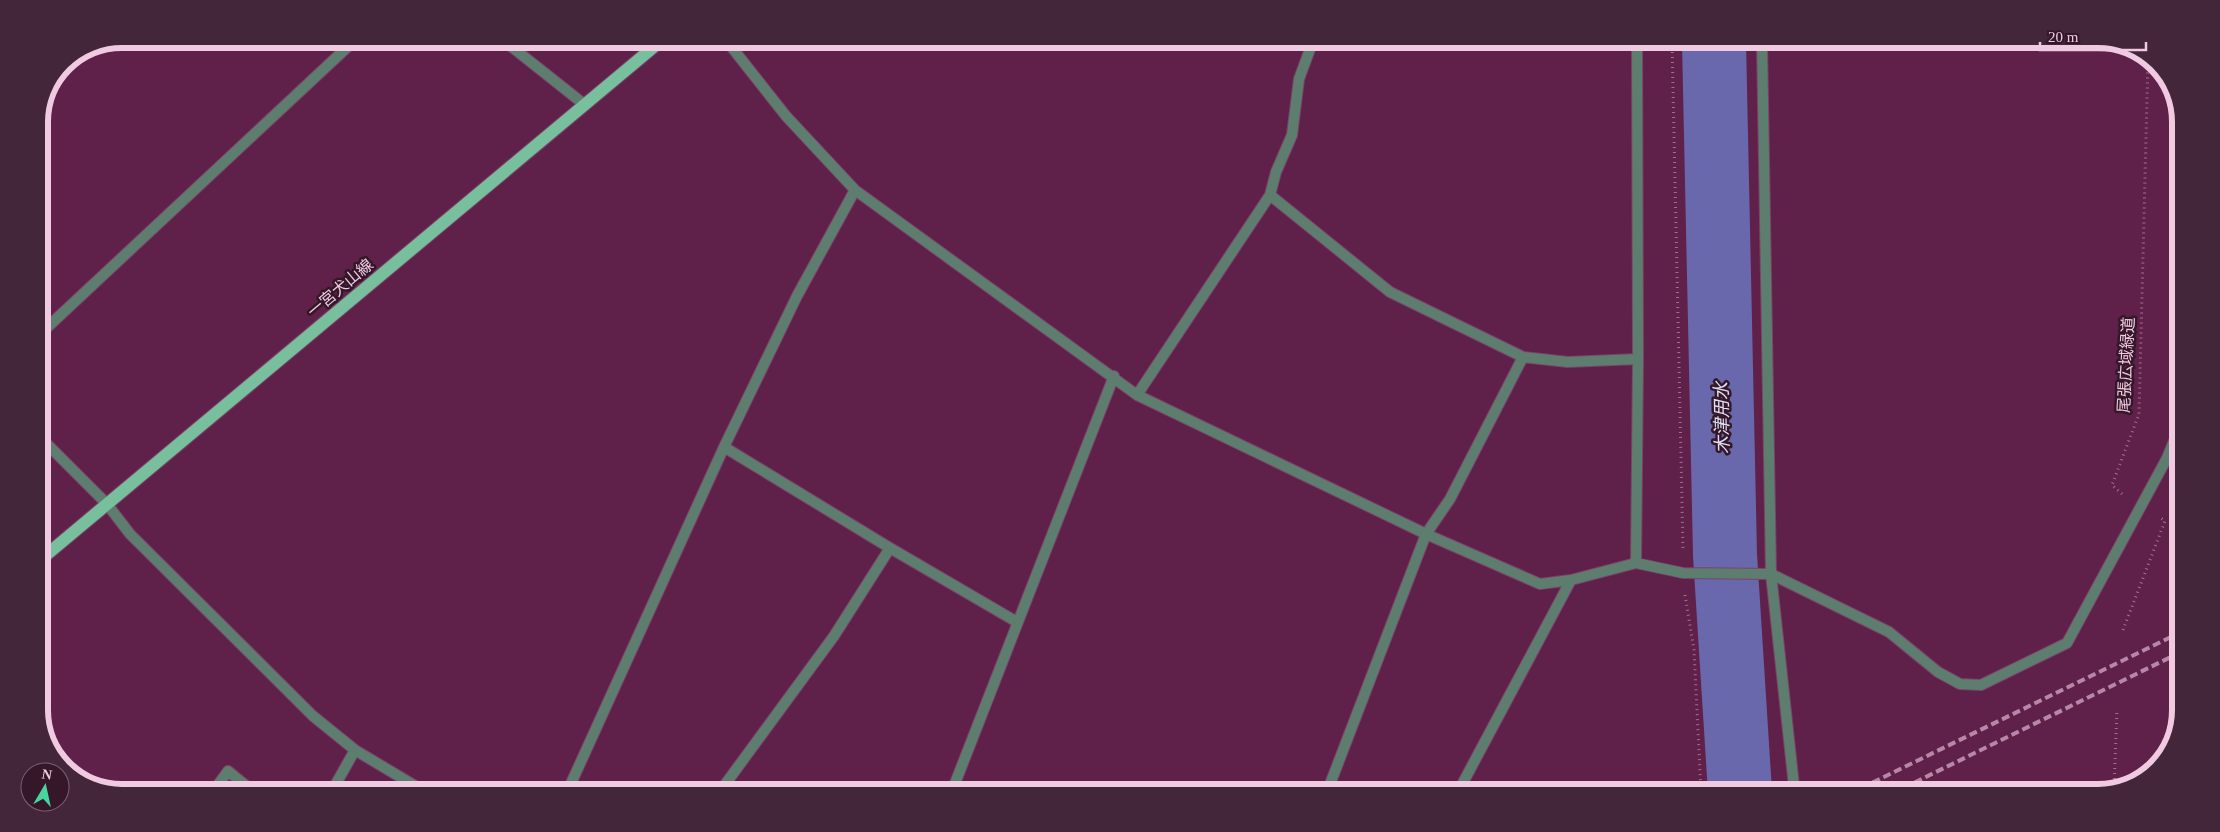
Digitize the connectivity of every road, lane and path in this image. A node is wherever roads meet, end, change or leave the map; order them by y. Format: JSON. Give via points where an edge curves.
{"nodes":[{"id":1,"x":346,"y":48,"type":"edge"},
{"id":2,"x":513,"y":48,"type":"edge"},
{"id":3,"x":653,"y":48,"type":"edge"},
{"id":4,"x":732,"y":48,"type":"edge"},
{"id":5,"x":1310,"y":48,"type":"edge"},
{"id":6,"x":1637,"y":48,"type":"edge"},
{"id":7,"x":1672,"y":48,"type":"edge"},
{"id":8,"x":1762,"y":48,"type":"edge"},
{"id":9,"x":2148,"y":67,"type":"edge"},
{"id":10,"x":585,"y":105,"type":"junction"},
{"id":11,"x":855,"y":190,"type":"junction"},
{"id":12,"x":1270,"y":195,"type":"junction"},
{"id":13,"x":48,"y":327,"type":"edge"},
{"id":14,"x":1523,"y":357,"type":"junction"},
{"id":15,"x":1638,"y":359,"type":"junction"},
{"id":16,"x":1114,"y":376,"type":"junction"},
{"id":17,"x":1137,"y":394,"type":"junction"},
{"id":18,"x":48,"y":445,"type":"edge"},
{"id":19,"x":2172,"y":445,"type":"edge"},
{"id":20,"x":724,"y":447,"type":"junction"},
{"id":21,"x":107,"y":504,"type":"junction"},
{"id":22,"x":2138,"y":507,"type":"junction"},
{"id":23,"x":1426,"y":534,"type":"junction"},
{"id":24,"x":890,"y":548,"type":"junction"},
{"id":25,"x":48,"y":553,"type":"edge"},
{"id":26,"x":1636,"y":563,"type":"junction"},
{"id":27,"x":1683,"y":573,"type":"junction"},
{"id":28,"x":1771,"y":574,"type":"junction"},
{"id":29,"x":1571,"y":580,"type":"junction"},
{"id":30,"x":1017,"y":622,"type":"junction"},
{"id":31,"x":2123,"y":630,"type":"dead end"},
{"id":32,"x":2117,"y":709,"type":"dead end"},
{"id":33,"x":355,"y":750,"type":"junction"},
{"id":34,"x":2114,"y":783,"type":"edge"},
{"id":35,"x":219,"y":784,"type":"edge"},
{"id":36,"x":244,"y":784,"type":"edge"},
{"id":37,"x":336,"y":784,"type":"edge"},
{"id":38,"x":412,"y":784,"type":"edge"},
{"id":39,"x":571,"y":784,"type":"edge"},
{"id":40,"x":725,"y":784,"type":"edge"},
{"id":41,"x":955,"y":784,"type":"edge"},
{"id":42,"x":1330,"y":784,"type":"edge"},
{"id":43,"x":1462,"y":784,"type":"edge"},
{"id":44,"x":1701,"y":784,"type":"edge"},
{"id":45,"x":1794,"y":784,"type":"edge"}],
"edges":[{"from":1,"to":13,"type":"street"},
{"from":2,"to":10,"type":"street"},
{"from":3,"to":10,"type":"main road","name":"一宮犬山線"},
{"from":4,"to":11,"type":"street","via":[[786,116]]},
{"from":5,"to":12,"type":"street","via":[[1299,79],[1292,135]]},
{"from":6,"to":15,"type":"street"},
{"from":7,"to":27,"type":"path"},
{"from":8,"to":28,"type":"street"},
{"from":9,"to":22,"type":"path","name":"尾張広域緑道","via":[[2138,414],[2112,485]]},
{"from":10,"to":21,"type":"main road","name":"一宮犬山線"},
{"from":11,"to":16,"type":"street"},
{"from":11,"to":20,"type":"street","via":[[798,296]]},
{"from":12,"to":14,"type":"street","via":[[1390,292]]},
{"from":12,"to":17,"type":"street"},
{"from":14,"to":15,"type":"street","via":[[1568,362]]},
{"from":14,"to":23,"type":"street","via":[[1450,499]]},
{"from":15,"to":26,"type":"street"},
{"from":16,"to":17,"type":"street"},
{"from":16,"to":30,"type":"street"},
{"from":17,"to":23,"type":"street"},
{"from":18,"to":21,"type":"street"},
{"from":19,"to":22,"type":"street"},
{"from":20,"to":24,"type":"street"},
{"from":20,"to":39,"type":"street"},
{"from":21,"to":25,"type":"main road","name":"一宮犬山線"},
{"from":21,"to":33,"type":"street","via":[[130,534],[313,716]]},
{"from":22,"to":28,"type":"street","via":[[2067,643],[1981,686],[1960,684],[1938,672],[1889,632]]},
{"from":22,"to":31,"type":"path","name":"尾張広域緑道","via":[[2165,520]]},
{"from":23,"to":29,"type":"street","via":[[1540,584]]},
{"from":23,"to":42,"type":"street"},
{"from":24,"to":30,"type":"street"},
{"from":24,"to":40,"type":"street","via":[[834,636]]},
{"from":26,"to":27,"type":"street"},
{"from":26,"to":29,"type":"street"},
{"from":27,"to":28,"type":"street"},
{"from":27,"to":44,"type":"path","via":[[1694,650]]},
{"from":28,"to":45,"type":"street"},
{"from":29,"to":43,"type":"street"},
{"from":30,"to":41,"type":"street"},
{"from":32,"to":34,"type":"path"},
{"from":33,"to":37,"type":"street"},
{"from":33,"to":38,"type":"street"},
{"from":35,"to":36,"type":"street","via":[[228,771]]}]}
